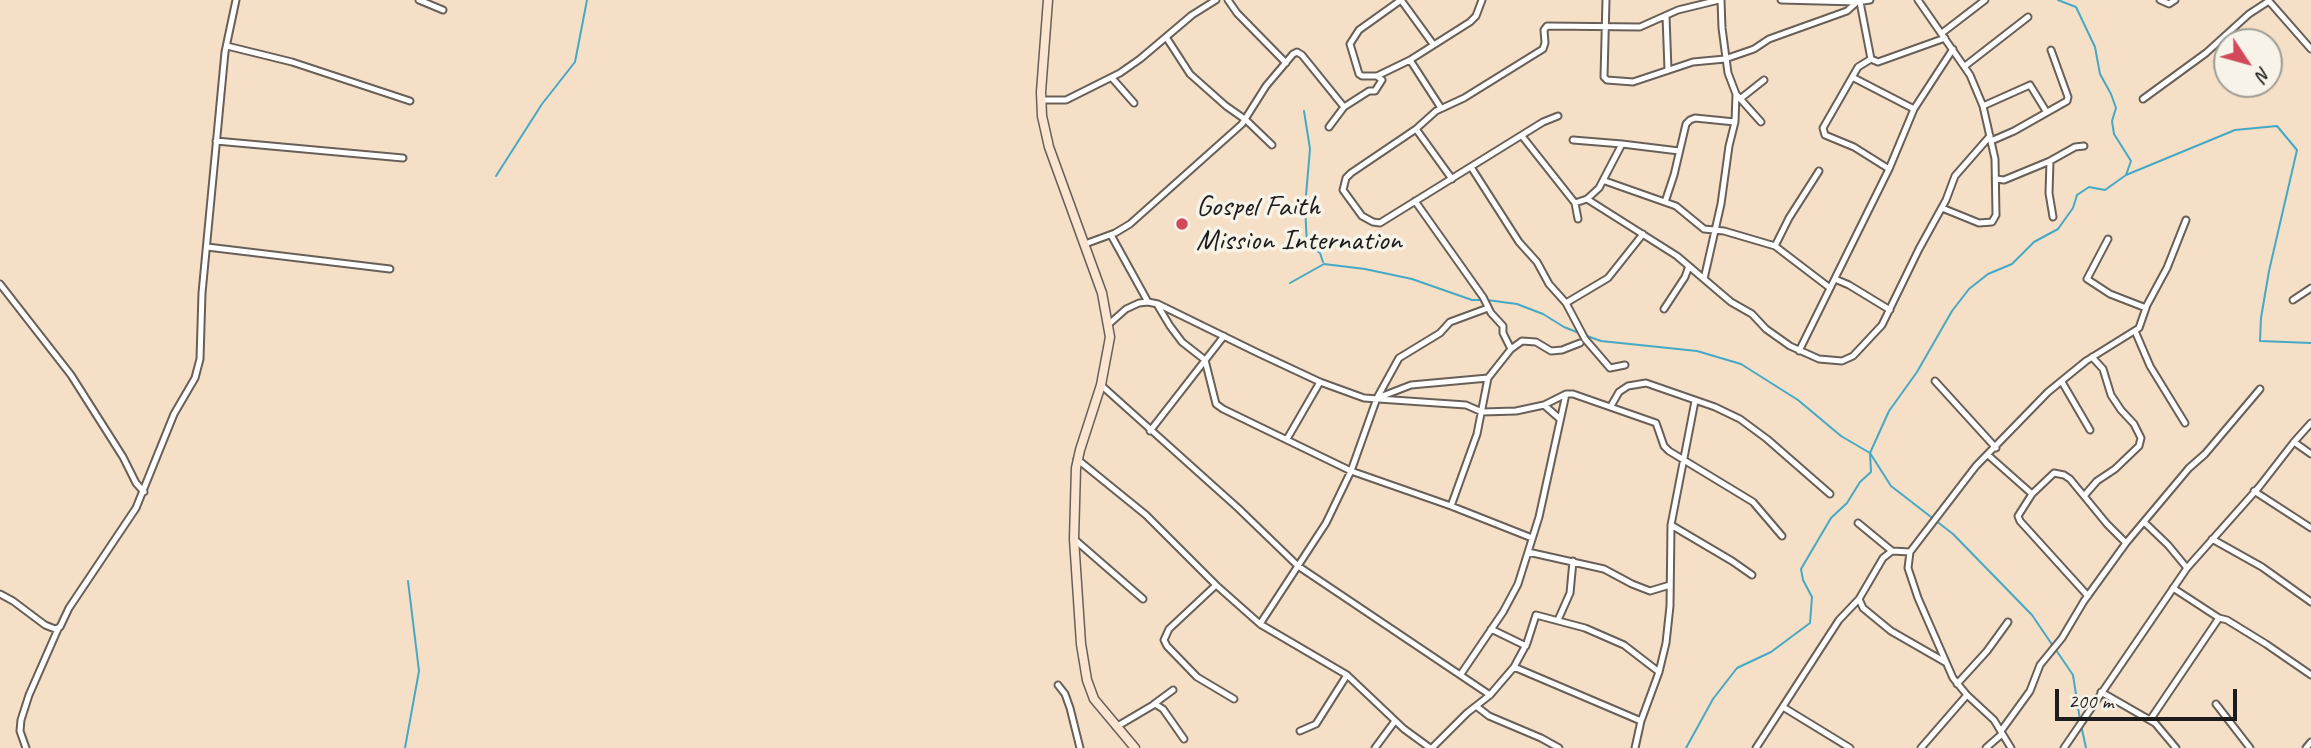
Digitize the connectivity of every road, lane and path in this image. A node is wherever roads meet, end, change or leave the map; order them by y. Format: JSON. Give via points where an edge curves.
{"nodes":[{"id":1,"x":236,"y":0,"type":"edge"},
{"id":2,"x":419,"y":0,"type":"edge"},
{"id":3,"x":1048,"y":0,"type":"edge"},
{"id":4,"x":1216,"y":0,"type":"edge"},
{"id":5,"x":1228,"y":0,"type":"edge"},
{"id":6,"x":1482,"y":0,"type":"edge"},
{"id":7,"x":1606,"y":0,"type":"edge"},
{"id":8,"x":1720,"y":0,"type":"edge"},
{"id":9,"x":1781,"y":0,"type":"edge"},
{"id":10,"x":1870,"y":0,"type":"edge"},
{"id":11,"x":1918,"y":0,"type":"edge"},
{"id":12,"x":1985,"y":0,"type":"edge"},
{"id":13,"x":2160,"y":0,"type":"edge"},
{"id":14,"x":2175,"y":0,"type":"edge"},
{"id":15,"x":2268,"y":0,"type":"edge"},
{"id":16,"x":1858,"y":2,"type":"junction"},
{"id":17,"x":443,"y":10,"type":"dead end"},
{"id":18,"x":1666,"y":16,"type":"junction"},
{"id":19,"x":2028,"y":17,"type":"dead end"},
{"id":20,"x":1605,"y":27,"type":"junction"},
{"id":21,"x":1944,"y":35,"type":"junction"},
{"id":22,"x":1166,"y":37,"type":"junction"},
{"id":23,"x":1433,"y":44,"type":"junction"},
{"id":24,"x":227,"y":46,"type":"junction"},
{"id":25,"x":2311,"y":48,"type":"edge"},
{"id":26,"x":1953,"y":49,"type":"junction"},
{"id":27,"x":2051,"y":50,"type":"dead end"},
{"id":28,"x":1725,"y":59,"type":"junction"},
{"id":29,"x":1871,"y":59,"type":"junction"},
{"id":30,"x":1410,"y":60,"type":"junction"},
{"id":31,"x":1286,"y":62,"type":"junction"},
{"id":32,"x":1965,"y":66,"type":"junction"},
{"id":33,"x":1668,"y":70,"type":"junction"},
{"id":34,"x":1377,"y":76,"type":"junction"},
{"id":35,"x":1112,"y":78,"type":"junction"},
{"id":36,"x":1854,"y":78,"type":"junction"},
{"id":37,"x":1765,"y":80,"type":"dead end"},
{"id":38,"x":1738,"y":96,"type":"junction"},
{"id":39,"x":2143,"y":99,"type":"dead end"},
{"id":40,"x":1042,"y":100,"type":"junction"},
{"id":41,"x":410,"y":101,"type":"dead end"},
{"id":42,"x":1134,"y":103,"type":"dead end"},
{"id":43,"x":1983,"y":106,"type":"junction"},
{"id":44,"x":1344,"y":107,"type":"junction"},
{"id":45,"x":1441,"y":108,"type":"junction"},
{"id":46,"x":1914,"y":108,"type":"junction"},
{"id":47,"x":2046,"y":111,"type":"junction"},
{"id":48,"x":1558,"y":116,"type":"dead end"},
{"id":49,"x":1246,"y":120,"type":"junction"},
{"id":50,"x":1735,"y":122,"type":"junction"},
{"id":51,"x":1761,"y":122,"type":"dead end"},
{"id":52,"x":1329,"y":127,"type":"dead end"},
{"id":53,"x":1416,"y":129,"type":"junction"},
{"id":54,"x":1522,"y":136,"type":"junction"},
{"id":55,"x":1991,"y":139,"type":"junction"},
{"id":56,"x":1573,"y":140,"type":"dead end"},
{"id":57,"x":216,"y":141,"type":"junction"},
{"id":58,"x":1622,"y":144,"type":"junction"},
{"id":59,"x":1272,"y":145,"type":"dead end"},
{"id":60,"x":2084,"y":146,"type":"dead end"},
{"id":61,"x":1679,"y":151,"type":"junction"},
{"id":62,"x":403,"y":158,"type":"dead end"},
{"id":63,"x":2050,"y":161,"type":"junction"},
{"id":64,"x":1471,"y":167,"type":"junction"},
{"id":65,"x":1889,"y":169,"type":"junction"},
{"id":66,"x":1819,"y":171,"type":"dead end"},
{"id":67,"x":1452,"y":179,"type":"junction"},
{"id":68,"x":1996,"y":179,"type":"junction"},
{"id":69,"x":1605,"y":181,"type":"junction"},
{"id":70,"x":1587,"y":199,"type":"junction"},
{"id":71,"x":1415,"y":201,"type":"junction"},
{"id":72,"x":1665,"y":202,"type":"junction"},
{"id":73,"x":1576,"y":203,"type":"junction"},
{"id":74,"x":1942,"y":208,"type":"junction"},
{"id":75,"x":2053,"y":217,"type":"dead end"},
{"id":76,"x":1578,"y":219,"type":"dead end"},
{"id":77,"x":2186,"y":220,"type":"dead end"},
{"id":78,"x":1714,"y":230,"type":"junction"},
{"id":79,"x":1643,"y":234,"type":"junction"},
{"id":80,"x":1111,"y":235,"type":"junction"},
{"id":81,"x":2108,"y":239,"type":"dead end"},
{"id":82,"x":1085,"y":244,"type":"junction"},
{"id":83,"x":1775,"y":246,"type":"junction"},
{"id":84,"x":207,"y":247,"type":"junction"},
{"id":85,"x":1689,"y":266,"type":"junction"},
{"id":86,"x":390,"y":269,"type":"dead end"},
{"id":87,"x":1704,"y":279,"type":"junction"},
{"id":88,"x":1835,"y":279,"type":"junction"},
{"id":89,"x":0,"y":284,"type":"edge"},
{"id":90,"x":2311,"y":288,"type":"edge"},
{"id":91,"x":1830,"y":289,"type":"junction"},
{"id":92,"x":2293,"y":300,"type":"dead end"},
{"id":93,"x":1148,"y":302,"type":"junction"},
{"id":94,"x":1566,"y":303,"type":"junction"},
{"id":95,"x":1157,"y":304,"type":"junction"},
{"id":96,"x":1488,"y":308,"type":"junction"},
{"id":97,"x":1664,"y":309,"type":"dead end"},
{"id":98,"x":2146,"y":309,"type":"junction"},
{"id":99,"x":1890,"y":310,"type":"junction"},
{"id":100,"x":1109,"y":324,"type":"junction"},
{"id":101,"x":2135,"y":331,"type":"junction"},
{"id":102,"x":1224,"y":336,"type":"junction"},
{"id":103,"x":1580,"y":343,"type":"dead end"},
{"id":104,"x":1511,"y":349,"type":"junction"},
{"id":105,"x":1799,"y":351,"type":"junction"},
{"id":106,"x":2092,"y":357,"type":"junction"},
{"id":107,"x":1205,"y":360,"type":"junction"},
{"id":108,"x":1625,"y":365,"type":"dead end"},
{"id":109,"x":1488,"y":378,"type":"junction"},
{"id":110,"x":1935,"y":381,"type":"dead end"},
{"id":111,"x":1320,"y":382,"type":"junction"},
{"id":112,"x":2062,"y":382,"type":"junction"},
{"id":113,"x":1101,"y":385,"type":"junction"},
{"id":114,"x":2260,"y":389,"type":"dead end"},
{"id":115,"x":1566,"y":394,"type":"junction"},
{"id":116,"x":1377,"y":398,"type":"junction"},
{"id":117,"x":1695,"y":401,"type":"junction"},
{"id":118,"x":1544,"y":405,"type":"junction"},
{"id":119,"x":1611,"y":406,"type":"junction"},
{"id":120,"x":1482,"y":412,"type":"junction"},
{"id":121,"x":1560,"y":419,"type":"junction"},
{"id":122,"x":2185,"y":423,"type":"dead end"},
{"id":123,"x":2311,"y":423,"type":"edge"},
{"id":124,"x":2090,"y":430,"type":"dead end"},
{"id":125,"x":1150,"y":431,"type":"junction"},
{"id":126,"x":1287,"y":439,"type":"junction"},
{"id":127,"x":2294,"y":442,"type":"junction"},
{"id":128,"x":1996,"y":447,"type":"junction"},
{"id":129,"x":2311,"y":454,"type":"edge"},
{"id":130,"x":1988,"y":455,"type":"junction"},
{"id":131,"x":1077,"y":459,"type":"junction"},
{"id":132,"x":1682,"y":460,"type":"junction"},
{"id":133,"x":1351,"y":471,"type":"junction"},
{"id":134,"x":2254,"y":491,"type":"junction"},
{"id":135,"x":144,"y":492,"type":"junction"},
{"id":136,"x":1830,"y":494,"type":"dead end"},
{"id":137,"x":2032,"y":494,"type":"junction"},
{"id":138,"x":2084,"y":496,"type":"junction"},
{"id":139,"x":1451,"y":506,"type":"junction"},
{"id":140,"x":2144,"y":522,"type":"junction"},
{"id":141,"x":1858,"y":523,"type":"dead end"},
{"id":142,"x":1671,"y":525,"type":"junction"},
{"id":143,"x":2311,"y":528,"type":"edge"},
{"id":144,"x":1782,"y":536,"type":"dead end"},
{"id":145,"x":1532,"y":538,"type":"junction"},
{"id":146,"x":1074,"y":539,"type":"junction"},
{"id":147,"x":2212,"y":539,"type":"junction"},
{"id":148,"x":2126,"y":543,"type":"junction"},
{"id":149,"x":1892,"y":551,"type":"junction"},
{"id":150,"x":1528,"y":552,"type":"junction"},
{"id":151,"x":1910,"y":552,"type":"junction"},
{"id":152,"x":1573,"y":562,"type":"junction"},
{"id":153,"x":1298,"y":566,"type":"junction"},
{"id":154,"x":2186,"y":568,"type":"junction"},
{"id":155,"x":1752,"y":575,"type":"dead end"},
{"id":156,"x":1671,"y":584,"type":"junction"},
{"id":157,"x":1216,"y":585,"type":"junction"},
{"id":158,"x":2172,"y":588,"type":"junction"},
{"id":159,"x":0,"y":594,"type":"edge"},
{"id":160,"x":2088,"y":596,"type":"junction"},
{"id":161,"x":1143,"y":599,"type":"dead end"},
{"id":162,"x":1859,"y":599,"type":"junction"},
{"id":163,"x":2311,"y":603,"type":"edge"},
{"id":164,"x":2219,"y":618,"type":"junction"},
{"id":165,"x":1558,"y":620,"type":"junction"},
{"id":166,"x":2008,"y":622,"type":"dead end"},
{"id":167,"x":1260,"y":624,"type":"junction"},
{"id":168,"x":58,"y":629,"type":"junction"},
{"id":169,"x":1491,"y":629,"type":"junction"},
{"id":170,"x":1526,"y":646,"type":"junction"},
{"id":171,"x":1945,"y":663,"type":"junction"},
{"id":172,"x":1514,"y":667,"type":"junction"},
{"id":173,"x":1660,"y":672,"type":"junction"},
{"id":174,"x":1461,"y":674,"type":"junction"},
{"id":175,"x":2311,"y":674,"type":"edge"},
{"id":176,"x":1347,"y":675,"type":"junction"},
{"id":177,"x":1957,"y":684,"type":"junction"},
{"id":178,"x":1058,"y":685,"type":"dead end"},
{"id":179,"x":1173,"y":690,"type":"dead end"},
{"id":180,"x":2101,"y":692,"type":"junction"},
{"id":181,"x":1490,"y":695,"type":"junction"},
{"id":182,"x":1967,"y":695,"type":"junction"},
{"id":183,"x":1234,"y":699,"type":"dead end"},
{"id":184,"x":2216,"y":704,"type":"dead end"},
{"id":185,"x":1151,"y":705,"type":"junction"},
{"id":186,"x":1476,"y":706,"type":"junction"},
{"id":187,"x":1783,"y":707,"type":"junction"},
{"id":188,"x":2150,"y":720,"type":"junction"},
{"id":189,"x":1395,"y":721,"type":"junction"},
{"id":190,"x":1640,"y":721,"type":"junction"},
{"id":191,"x":1116,"y":727,"type":"junction"},
{"id":192,"x":1300,"y":731,"type":"dead end"},
{"id":193,"x":2001,"y":732,"type":"junction"},
{"id":194,"x":1184,"y":739,"type":"dead end"},
{"id":195,"x":2311,"y":742,"type":"edge"},
{"id":196,"x":26,"y":748,"type":"edge"},
{"id":197,"x":1080,"y":748,"type":"edge"},
{"id":198,"x":1135,"y":748,"type":"edge"},
{"id":199,"x":1375,"y":748,"type":"edge"},
{"id":200,"x":1431,"y":748,"type":"edge"},
{"id":201,"x":1559,"y":748,"type":"edge"},
{"id":202,"x":1636,"y":748,"type":"edge"},
{"id":203,"x":1756,"y":748,"type":"edge"},
{"id":204,"x":1850,"y":748,"type":"edge"},
{"id":205,"x":1922,"y":748,"type":"edge"},
{"id":206,"x":1986,"y":748,"type":"edge"},
{"id":207,"x":2011,"y":748,"type":"edge"},
{"id":208,"x":2064,"y":748,"type":"edge"},
{"id":209,"x":2176,"y":748,"type":"edge"},
{"id":210,"x":2250,"y":748,"type":"edge"},
{"id":211,"x":2306,"y":748,"type":"edge"}],
"edges":[{"from":1,"to":24,"type":"street"},
{"from":2,"to":17,"type":"street"},
{"from":3,"to":40,"type":"main road"},
{"from":4,"to":22,"type":"street"},
{"from":5,"to":31,"type":"street"},
{"from":6,"to":23,"type":"street","via":[[1470,22]]},
{"from":7,"to":20,"type":"street"},
{"from":8,"to":18,"type":"street"},
{"from":8,"to":28,"type":"street"},
{"from":9,"to":16,"type":"street"},
{"from":10,"to":16,"type":"street"},
{"from":11,"to":21,"type":"street"},
{"from":12,"to":21,"type":"street"},
{"from":13,"to":14,"type":"street","via":[[2169,4]]},
{"from":15,"to":25,"type":"street"},
{"from":15,"to":39,"type":"street"},
{"from":16,"to":28,"type":"street","via":[[1847,11]]},
{"from":16,"to":29,"type":"street"},
{"from":18,"to":20,"type":"street","via":[[1640,27]]},
{"from":18,"to":33,"type":"street"},
{"from":19,"to":32,"type":"street"},
{"from":20,"to":33,"type":"street","via":[[1605,79],[1640,81]]},
{"from":20,"to":45,"type":"street","via":[[1547,26],[1543,49]]},
{"from":21,"to":26,"type":"street"},
{"from":21,"to":29,"type":"street","via":[[1878,62]]},
{"from":22,"to":35,"type":"street"},
{"from":22,"to":49,"type":"street","via":[[1190,74]]},
{"from":23,"to":30,"type":"street"},
{"from":23,"to":34,"type":"street","via":[[1401,0],[1359,30],[1350,44],[1360,76]]},
{"from":24,"to":41,"type":"street"},
{"from":24,"to":57,"type":"street"},
{"from":26,"to":32,"type":"street"},
{"from":26,"to":46,"type":"street"},
{"from":27,"to":47,"type":"street","via":[[2068,97],[2064,104]]},
{"from":28,"to":33,"type":"street"},
{"from":28,"to":38,"type":"street"},
{"from":29,"to":36,"type":"street","via":[[1858,67]]},
{"from":30,"to":34,"type":"street"},
{"from":30,"to":45,"type":"street"},
{"from":31,"to":44,"type":"street","via":[[1297,52],[1303,55]]},
{"from":31,"to":49,"type":"street"},
{"from":32,"to":43,"type":"street"},
{"from":34,"to":44,"type":"street","via":[[1382,80],[1374,91]]},
{"from":35,"to":40,"type":"street","via":[[1066,100]]},
{"from":35,"to":42,"type":"street"},
{"from":36,"to":46,"type":"street"},
{"from":36,"to":65,"type":"street","via":[[1823,132]]},
{"from":37,"to":38,"type":"street"},
{"from":38,"to":50,"type":"street"},
{"from":38,"to":51,"type":"street"},
{"from":40,"to":82,"type":"main road","via":[[1049,147]]},
{"from":43,"to":47,"type":"street","via":[[2030,85]]},
{"from":43,"to":55,"type":"street"},
{"from":44,"to":52,"type":"street"},
{"from":45,"to":53,"type":"street"},
{"from":46,"to":65,"type":"street"},
{"from":47,"to":55,"type":"street"},
{"from":48,"to":54,"type":"street"},
{"from":49,"to":59,"type":"street"},
{"from":49,"to":80,"type":"street","via":[[1144,213]]},
{"from":50,"to":61,"type":"street","via":[[1690,120]]},
{"from":50,"to":78,"type":"street"},
{"from":53,"to":67,"type":"street"},
{"from":53,"to":71,"type":"street","via":[[1358,167],[1343,190],[1362,216],[1373,222],[1380,223]]},
{"from":54,"to":64,"type":"street"},
{"from":54,"to":73,"type":"street"},
{"from":55,"to":68,"type":"street"},
{"from":55,"to":74,"type":"street","via":[[1958,171]]},
{"from":56,"to":58,"type":"street"},
{"from":57,"to":62,"type":"street"},
{"from":57,"to":84,"type":"street"},
{"from":58,"to":61,"type":"street"},
{"from":58,"to":69,"type":"street"},
{"from":60,"to":63,"type":"street"},
{"from":61,"to":72,"type":"street"},
{"from":63,"to":68,"type":"street"},
{"from":63,"to":75,"type":"street"},
{"from":64,"to":67,"type":"street"},
{"from":64,"to":94,"type":"street"},
{"from":65,"to":88,"type":"street"},
{"from":66,"to":83,"type":"street"},
{"from":67,"to":71,"type":"street"},
{"from":68,"to":74,"type":"street","via":[[1992,222],[1979,223]]},
{"from":69,"to":70,"type":"street"},
{"from":69,"to":72,"type":"street"},
{"from":70,"to":73,"type":"street"},
{"from":70,"to":79,"type":"street"},
{"from":71,"to":96,"type":"street"},
{"from":72,"to":78,"type":"street","via":[[1704,229]]},
{"from":73,"to":76,"type":"street"},
{"from":74,"to":99,"type":"street"},
{"from":77,"to":98,"type":"street"},
{"from":78,"to":83,"type":"street"},
{"from":78,"to":87,"type":"street"},
{"from":79,"to":85,"type":"street"},
{"from":79,"to":94,"type":"street","via":[[1608,278]]},
{"from":80,"to":82,"type":"street"},
{"from":80,"to":93,"type":"street"},
{"from":81,"to":98,"type":"street","via":[[2087,279]]},
{"from":82,"to":100,"type":"main road"},
{"from":83,"to":91,"type":"street"},
{"from":84,"to":86,"type":"street"},
{"from":84,"to":135,"type":"street","via":[[199,368],[174,414]]},
{"from":85,"to":87,"type":"street"},
{"from":85,"to":97,"type":"street"},
{"from":87,"to":105,"type":"street"},
{"from":88,"to":91,"type":"street"},
{"from":88,"to":99,"type":"street"},
{"from":89,"to":135,"type":"street","via":[[71,375]]},
{"from":90,"to":92,"type":"street"},
{"from":91,"to":105,"type":"street"},
{"from":93,"to":95,"type":"street"},
{"from":93,"to":100,"type":"street","via":[[1126,309]]},
{"from":94,"to":108,"type":"street","via":[[1585,339],[1608,366]]},
{"from":95,"to":102,"type":"street"},
{"from":95,"to":107,"type":"street","via":[[1182,342]]},
{"from":96,"to":104,"type":"street","via":[[1503,326]]},
{"from":96,"to":116,"type":"street","via":[[1450,322],[1399,358]]},
{"from":98,"to":101,"type":"street"},
{"from":99,"to":105,"type":"street","via":[[1882,325],[1848,360],[1819,359]]},
{"from":100,"to":113,"type":"main road"},
{"from":101,"to":106,"type":"street"},
{"from":101,"to":122,"type":"street","via":[[2150,366]]},
{"from":102,"to":107,"type":"street"},
{"from":102,"to":111,"type":"street"},
{"from":103,"to":104,"type":"street","via":[[1551,351],[1536,342],[1522,341]]},
{"from":104,"to":109,"type":"street"},
{"from":106,"to":112,"type":"street"},
{"from":106,"to":138,"type":"street","via":[[2103,369],[2111,395],[2141,442]]},
{"from":107,"to":125,"type":"street"},
{"from":107,"to":126,"type":"street","via":[[1216,404]]},
{"from":109,"to":116,"type":"street","via":[[1411,385]]},
{"from":109,"to":120,"type":"street"},
{"from":110,"to":128,"type":"street"},
{"from":111,"to":116,"type":"street","via":[[1364,398]]},
{"from":111,"to":126,"type":"street"},
{"from":112,"to":124,"type":"street"},
{"from":112,"to":128,"type":"street"},
{"from":113,"to":125,"type":"street"},
{"from":113,"to":131,"type":"main road"},
{"from":114,"to":140,"type":"street"},
{"from":115,"to":118,"type":"street"},
{"from":115,"to":119,"type":"street"},
{"from":115,"to":121,"type":"street"},
{"from":116,"to":120,"type":"street","via":[[1466,405]]},
{"from":116,"to":133,"type":"street"},
{"from":117,"to":119,"type":"street","via":[[1655,385],[1637,384],[1619,392]]},
{"from":117,"to":132,"type":"street"},
{"from":117,"to":136,"type":"street","via":[[1740,419]]},
{"from":118,"to":120,"type":"street"},
{"from":118,"to":121,"type":"street"},
{"from":119,"to":132,"type":"street","via":[[1656,423],[1664,446]]},
{"from":120,"to":139,"type":"street"},
{"from":121,"to":145,"type":"street"},
{"from":123,"to":127,"type":"street"},
{"from":125,"to":153,"type":"street"},
{"from":126,"to":133,"type":"street"},
{"from":127,"to":129,"type":"street"},
{"from":127,"to":134,"type":"street"},
{"from":128,"to":130,"type":"street"},
{"from":130,"to":137,"type":"street"},
{"from":130,"to":151,"type":"street"},
{"from":131,"to":146,"type":"main road"},
{"from":131,"to":157,"type":"street","via":[[1146,515]]},
{"from":132,"to":142,"type":"street"},
{"from":132,"to":144,"type":"street","via":[[1753,502]]},
{"from":133,"to":139,"type":"street"},
{"from":133,"to":153,"type":"street","via":[[1326,523]]},
{"from":134,"to":143,"type":"street"},
{"from":134,"to":147,"type":"street"},
{"from":135,"to":168,"type":"street"},
{"from":137,"to":138,"type":"street","via":[[2054,473],[2070,479]]},
{"from":137,"to":160,"type":"street","via":[[2018,516],[2020,522]]},
{"from":138,"to":148,"type":"street"},
{"from":139,"to":145,"type":"street"},
{"from":140,"to":148,"type":"street"},
{"from":140,"to":154,"type":"street"},
{"from":141,"to":149,"type":"street"},
{"from":142,"to":155,"type":"street"},
{"from":142,"to":156,"type":"street"},
{"from":145,"to":150,"type":"street"},
{"from":146,"to":161,"type":"street"},
{"from":146,"to":191,"type":"main road","via":[[1087,680],[1094,699]]},
{"from":147,"to":154,"type":"street"},
{"from":147,"to":163,"type":"street","via":[[2262,567]]},
{"from":148,"to":160,"type":"street"},
{"from":149,"to":151,"type":"street"},
{"from":149,"to":162,"type":"street","via":[[1882,558]]},
{"from":150,"to":152,"type":"street"},
{"from":150,"to":169,"type":"street","via":[[1514,593]]},
{"from":151,"to":171,"type":"street","via":[[1909,568],[1918,598]]},
{"from":152,"to":156,"type":"street","via":[[1604,569],[1650,591]]},
{"from":152,"to":165,"type":"street","via":[[1570,593]]},
{"from":153,"to":167,"type":"street"},
{"from":153,"to":174,"type":"street"},
{"from":154,"to":158,"type":"street"},
{"from":156,"to":173,"type":"street"},
{"from":157,"to":167,"type":"street"},
{"from":157,"to":183,"type":"street","via":[[1164,640],[1196,677]]},
{"from":158,"to":164,"type":"street"},
{"from":158,"to":180,"type":"street"},
{"from":159,"to":168,"type":"street","via":[[41,623]]},
{"from":160,"to":193,"type":"street"},
{"from":162,"to":171,"type":"street","via":[[1863,608],[1891,631]]},
{"from":162,"to":187,"type":"street","via":[[1839,620]]},
{"from":164,"to":175,"type":"street"},
{"from":164,"to":188,"type":"street"},
{"from":165,"to":170,"type":"street","via":[[1536,615]]},
{"from":165,"to":173,"type":"street","via":[[1624,645]]},
{"from":166,"to":177,"type":"street"},
{"from":167,"to":176,"type":"street"},
{"from":168,"to":196,"type":"street","via":[[21,720]]},
{"from":169,"to":170,"type":"street"},
{"from":169,"to":174,"type":"street"},
{"from":170,"to":172,"type":"street"},
{"from":171,"to":177,"type":"street"},
{"from":172,"to":181,"type":"street"},
{"from":172,"to":190,"type":"street"},
{"from":173,"to":190,"type":"street"},
{"from":174,"to":181,"type":"street"},
{"from":176,"to":189,"type":"street"},
{"from":176,"to":192,"type":"street","via":[[1316,724]]},
{"from":177,"to":182,"type":"street"},
{"from":178,"to":197,"type":"street","via":[[1070,708]]},
{"from":179,"to":185,"type":"street"},
{"from":180,"to":188,"type":"street"},
{"from":180,"to":208,"type":"street"},
{"from":181,"to":186,"type":"street"},
{"from":182,"to":193,"type":"street"},
{"from":182,"to":205,"type":"street"},
{"from":184,"to":210,"type":"street"},
{"from":185,"to":191,"type":"street"},
{"from":185,"to":194,"type":"street","via":[[1160,705]]},
{"from":186,"to":200,"type":"street"},
{"from":186,"to":201,"type":"street"},
{"from":187,"to":203,"type":"street"},
{"from":187,"to":204,"type":"street"},
{"from":188,"to":209,"type":"street"},
{"from":189,"to":199,"type":"street"},
{"from":189,"to":200,"type":"street"},
{"from":190,"to":202,"type":"street"},
{"from":191,"to":198,"type":"main road"},
{"from":193,"to":206,"type":"street"},
{"from":193,"to":207,"type":"street"},
{"from":195,"to":211,"type":"street"}]}
